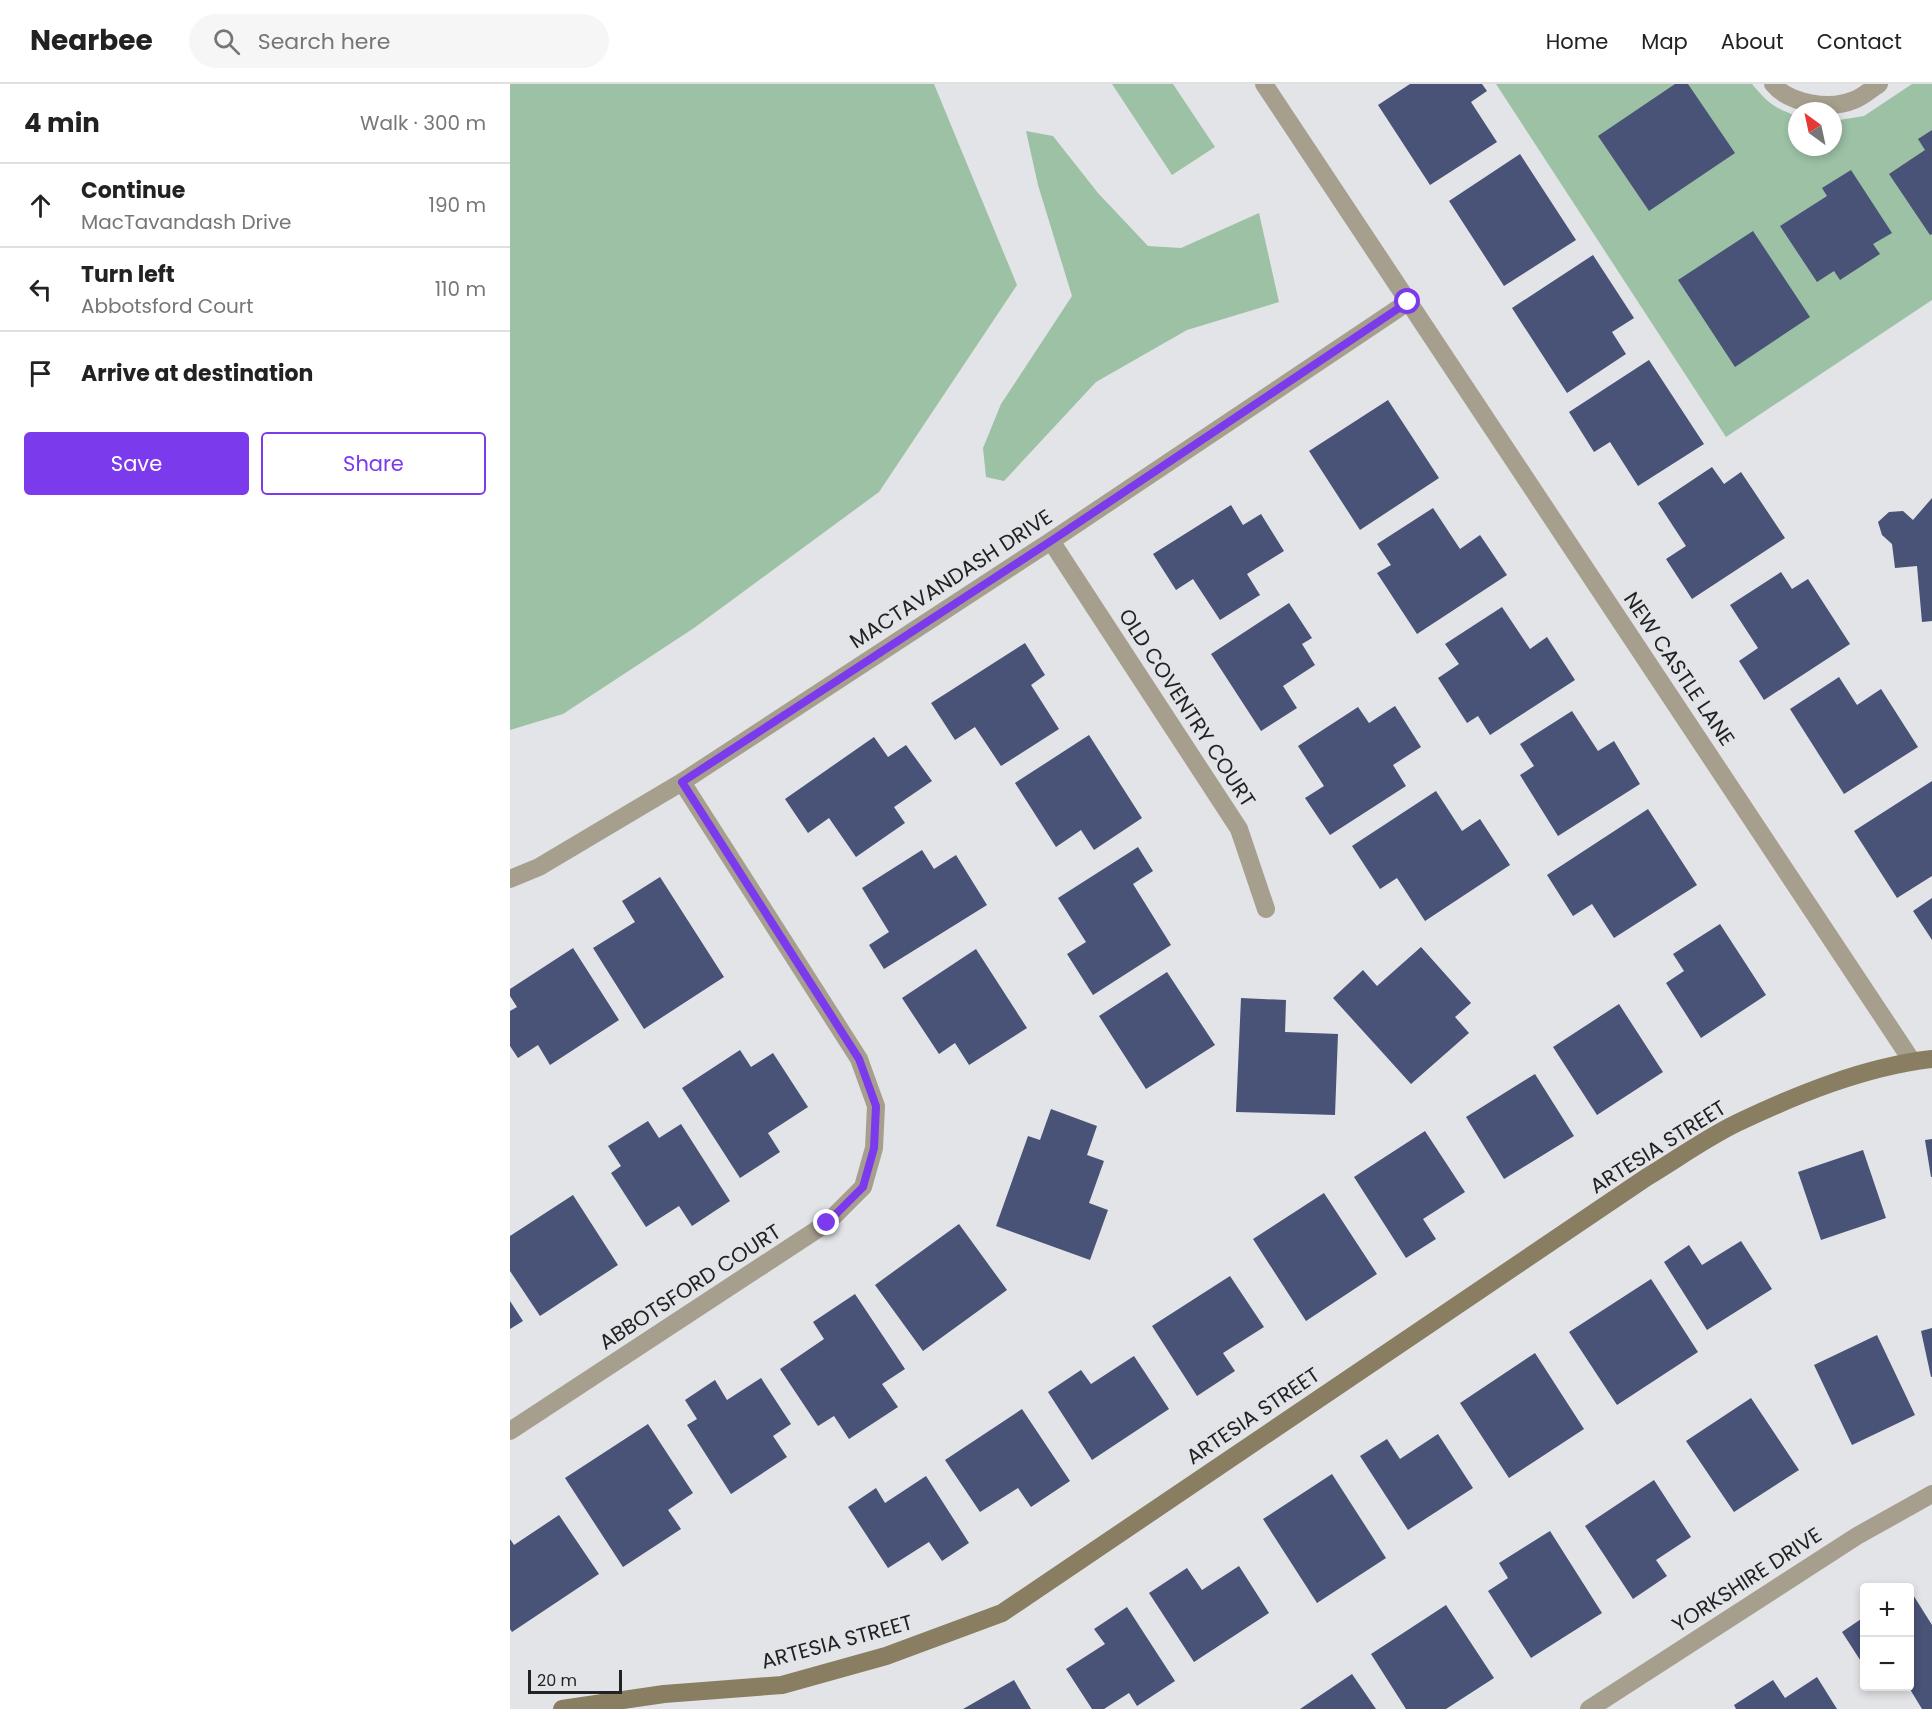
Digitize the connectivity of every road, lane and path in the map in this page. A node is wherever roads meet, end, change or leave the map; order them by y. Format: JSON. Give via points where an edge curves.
{"nodes":[{"id":1,"x":1264,"y":84,"type":"edge"},
{"id":2,"x":1773,"y":84,"type":"edge"},
{"id":3,"x":1879,"y":84,"type":"edge"},
{"id":4,"x":1408,"y":302,"type":"junction"},
{"id":5,"x":1051,"y":541,"type":"junction"},
{"id":6,"x":682,"y":782,"type":"junction"},
{"id":7,"x":510,"y":879,"type":"edge"},
{"id":8,"x":1266,"y":909,"type":"dead end"},
{"id":9,"x":1932,"y":1059,"type":"edge"},
{"id":10,"x":1912,"y":1061,"type":"junction"},
{"id":11,"x":510,"y":1431,"type":"edge"},
{"id":12,"x":1932,"y":1494,"type":"edge"},
{"id":13,"x":562,"y":1709,"type":"edge"},
{"id":14,"x":1590,"y":1709,"type":"edge"}],
"edges":[{"from":1,"to":4,"type":"street","name":"NEW CASTLE LANE"},
{"from":2,"to":3,"type":"street","via":[[1779,91],[1807,103],[1829,104],[1854,100]]},
{"from":4,"to":5,"type":"street","name":"MACTAVANDASH DRIVE"},
{"from":4,"to":10,"type":"street","name":"NEW CASTLE LANE"},
{"from":5,"to":6,"type":"street","name":"MACTAVANDASH DRIVE"},
{"from":5,"to":8,"type":"street","name":"OLD COVENTRY COURT","via":[[1239,829]]},
{"from":6,"to":7,"type":"street","name":"MACTAVANDASH DRIVE","via":[[539,867]]},
{"from":6,"to":11,"type":"street","name":"ABBOTSFORD COURT","via":[[859,1059],[876,1106],[874,1148],[863,1187],[827,1223]]},
{"from":9,"to":10,"type":"street","name":"ARTESIA STREET"},
{"from":10,"to":13,"type":"street","name":"ARTESIA STREET","via":[[1827,1084],[1736,1124],[1657,1171],[1002,1613],[886,1656],[782,1685],[664,1694]]},
{"from":12,"to":14,"type":"street","name":"YORKSHIRE DRIVE","via":[[1857,1536]]}]}
